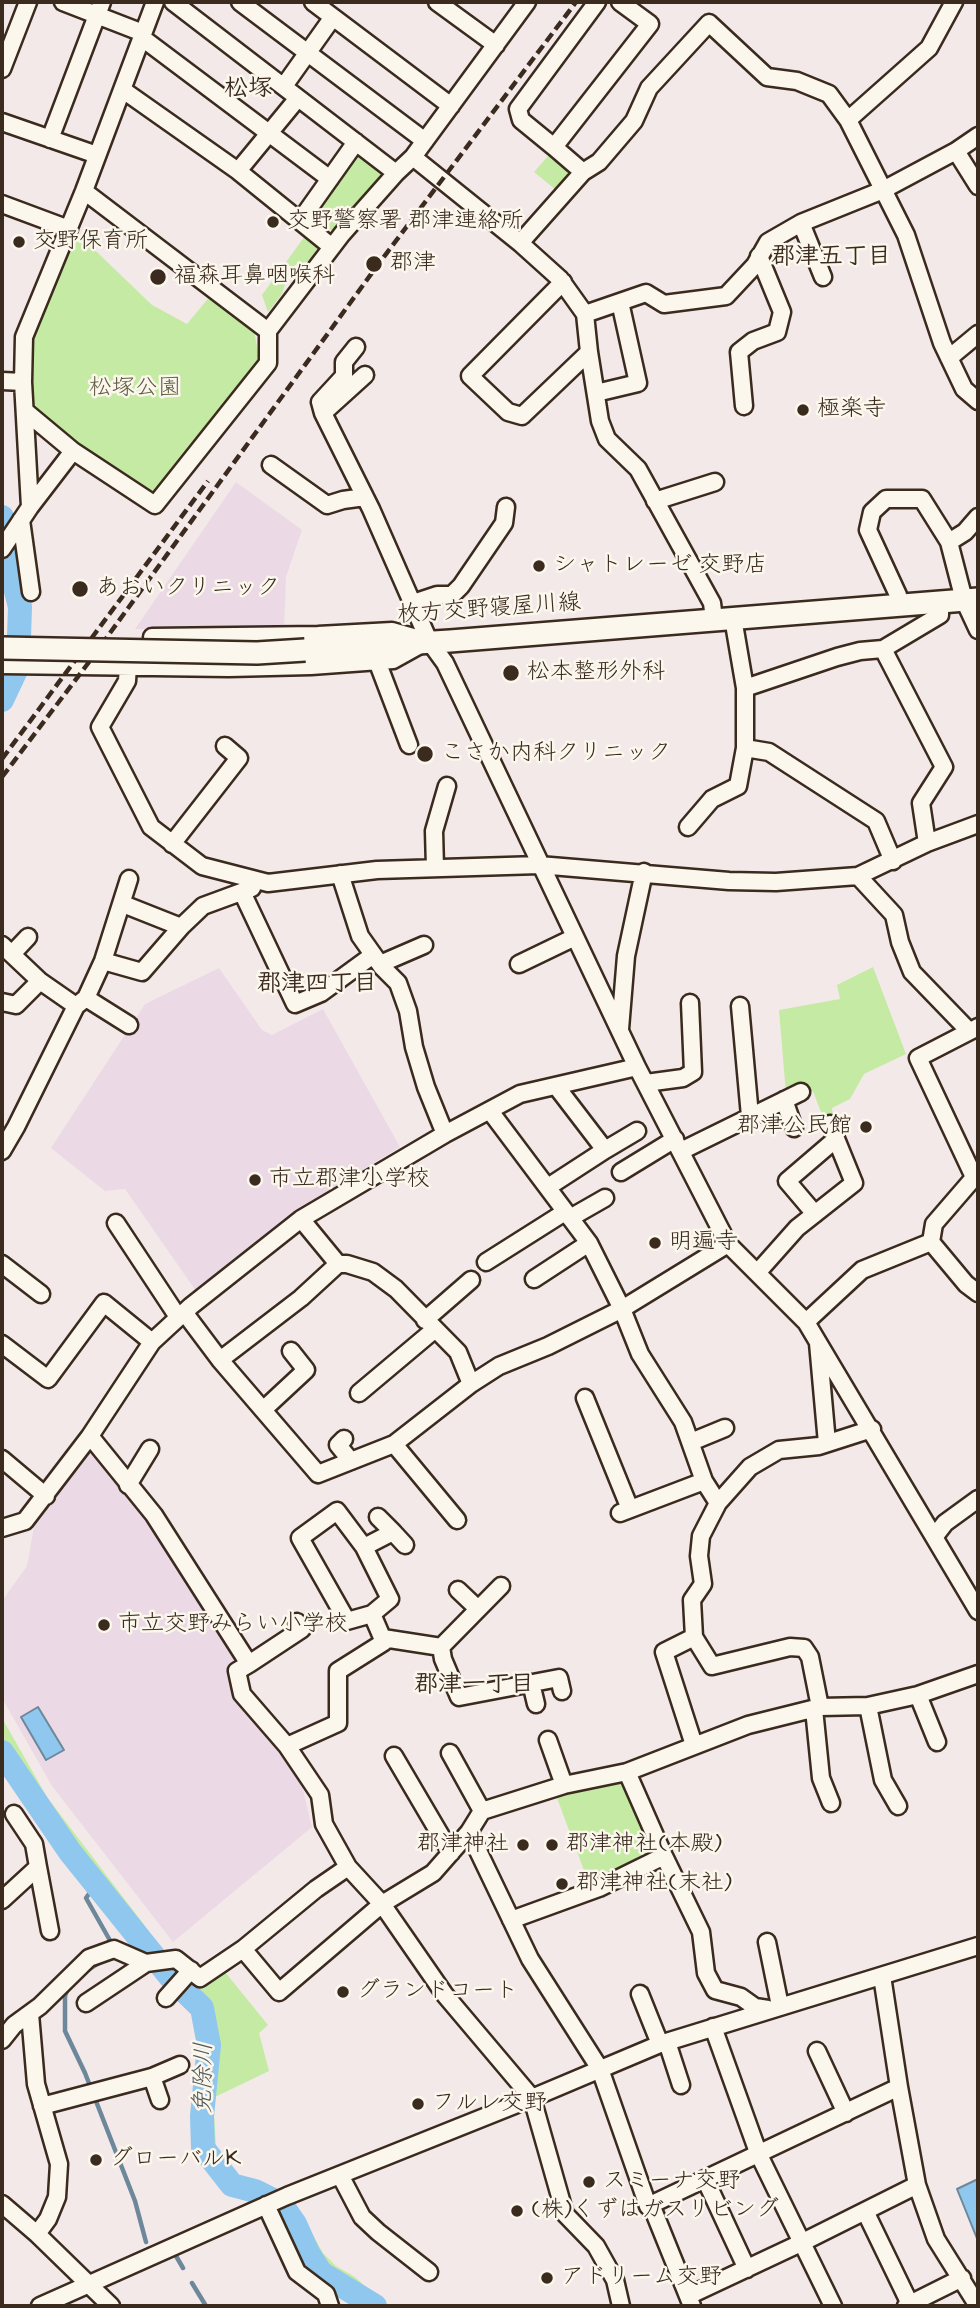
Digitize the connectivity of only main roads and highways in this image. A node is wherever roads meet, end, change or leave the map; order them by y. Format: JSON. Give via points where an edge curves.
{"nodes":[{"id":1,"x":971,"y":600,"type":"edge"},
{"id":2,"x":2,"y":648,"type":"edge"}],
"edges":[{"from":1,"to":2,"type":"main road","name":"枚方交野寝屋川線","bridge":true,"via":[[257,653]]}]}
